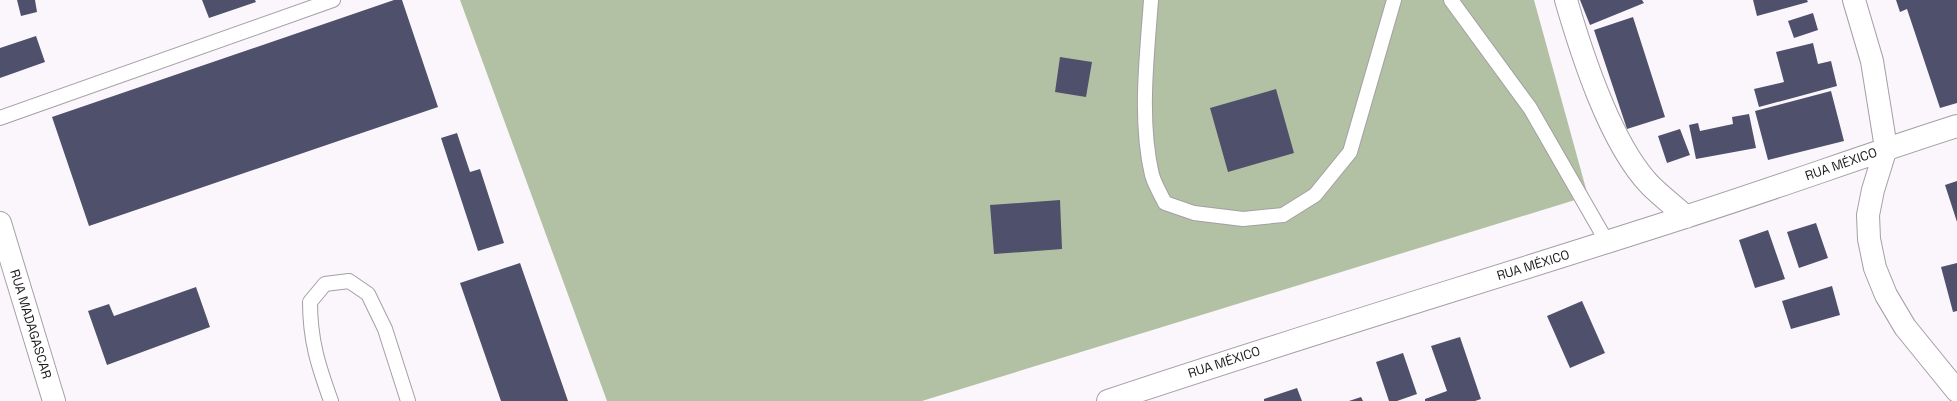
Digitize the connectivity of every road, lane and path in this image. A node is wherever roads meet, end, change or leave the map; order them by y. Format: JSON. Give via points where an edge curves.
{"nodes":[{"id":1,"x":333,"y":0,"type":"edge"},
{"id":2,"x":1151,"y":0,"type":"edge"},
{"id":3,"x":1394,"y":0,"type":"edge"},
{"id":4,"x":1451,"y":0,"type":"edge"},
{"id":5,"x":1566,"y":0,"type":"edge"},
{"id":6,"x":1854,"y":0,"type":"edge"},
{"id":7,"x":0,"y":118,"type":"edge"},
{"id":8,"x":1957,"y":126,"type":"edge"},
{"id":9,"x":1886,"y":148,"type":"junction"},
{"id":10,"x":1686,"y":217,"type":"junction"},
{"id":11,"x":0,"y":223,"type":"edge"},
{"id":12,"x":1607,"y":242,"type":"junction"},
{"id":13,"x":1957,"y":392,"type":"edge"},
{"id":14,"x":54,"y":401,"type":"edge"},
{"id":15,"x":331,"y":401,"type":"edge"},
{"id":16,"x":408,"y":401,"type":"edge"},
{"id":17,"x":1108,"y":401,"type":"edge"}],
"edges":[{"from":1,"to":7,"type":"lane"},
{"from":2,"to":3,"type":"lane","via":[[1146,80],[1147,134],[1152,176],[1165,203],[1194,213],[1243,219],[1283,215],[1316,195],[1350,152]]},
{"from":4,"to":12,"type":"lane","via":[[1530,108]]},
{"from":5,"to":10,"type":"street","via":[[1578,42],[1615,132],[1650,184]]},
{"from":6,"to":9,"type":"street","via":[[1872,61]]},
{"from":8,"to":9,"type":"street","name":"RUA MÉXICO"},
{"from":9,"to":10,"type":"street","name":"RUA MÉXICO"},
{"from":9,"to":13,"type":"street","via":[[1868,215],[1869,239],[1875,268],[1886,295],[1905,326]]},
{"from":10,"to":12,"type":"street","name":"RUA MÉXICO"},
{"from":11,"to":14,"type":"street","name":"RUA MADAGASCAR"},
{"from":12,"to":17,"type":"street","name":"RUA MÉXICO"},
{"from":15,"to":16,"type":"lane","via":[[316,360],[310,322],[310,302],[325,284],[349,281],[368,294],[385,329]]}]}
